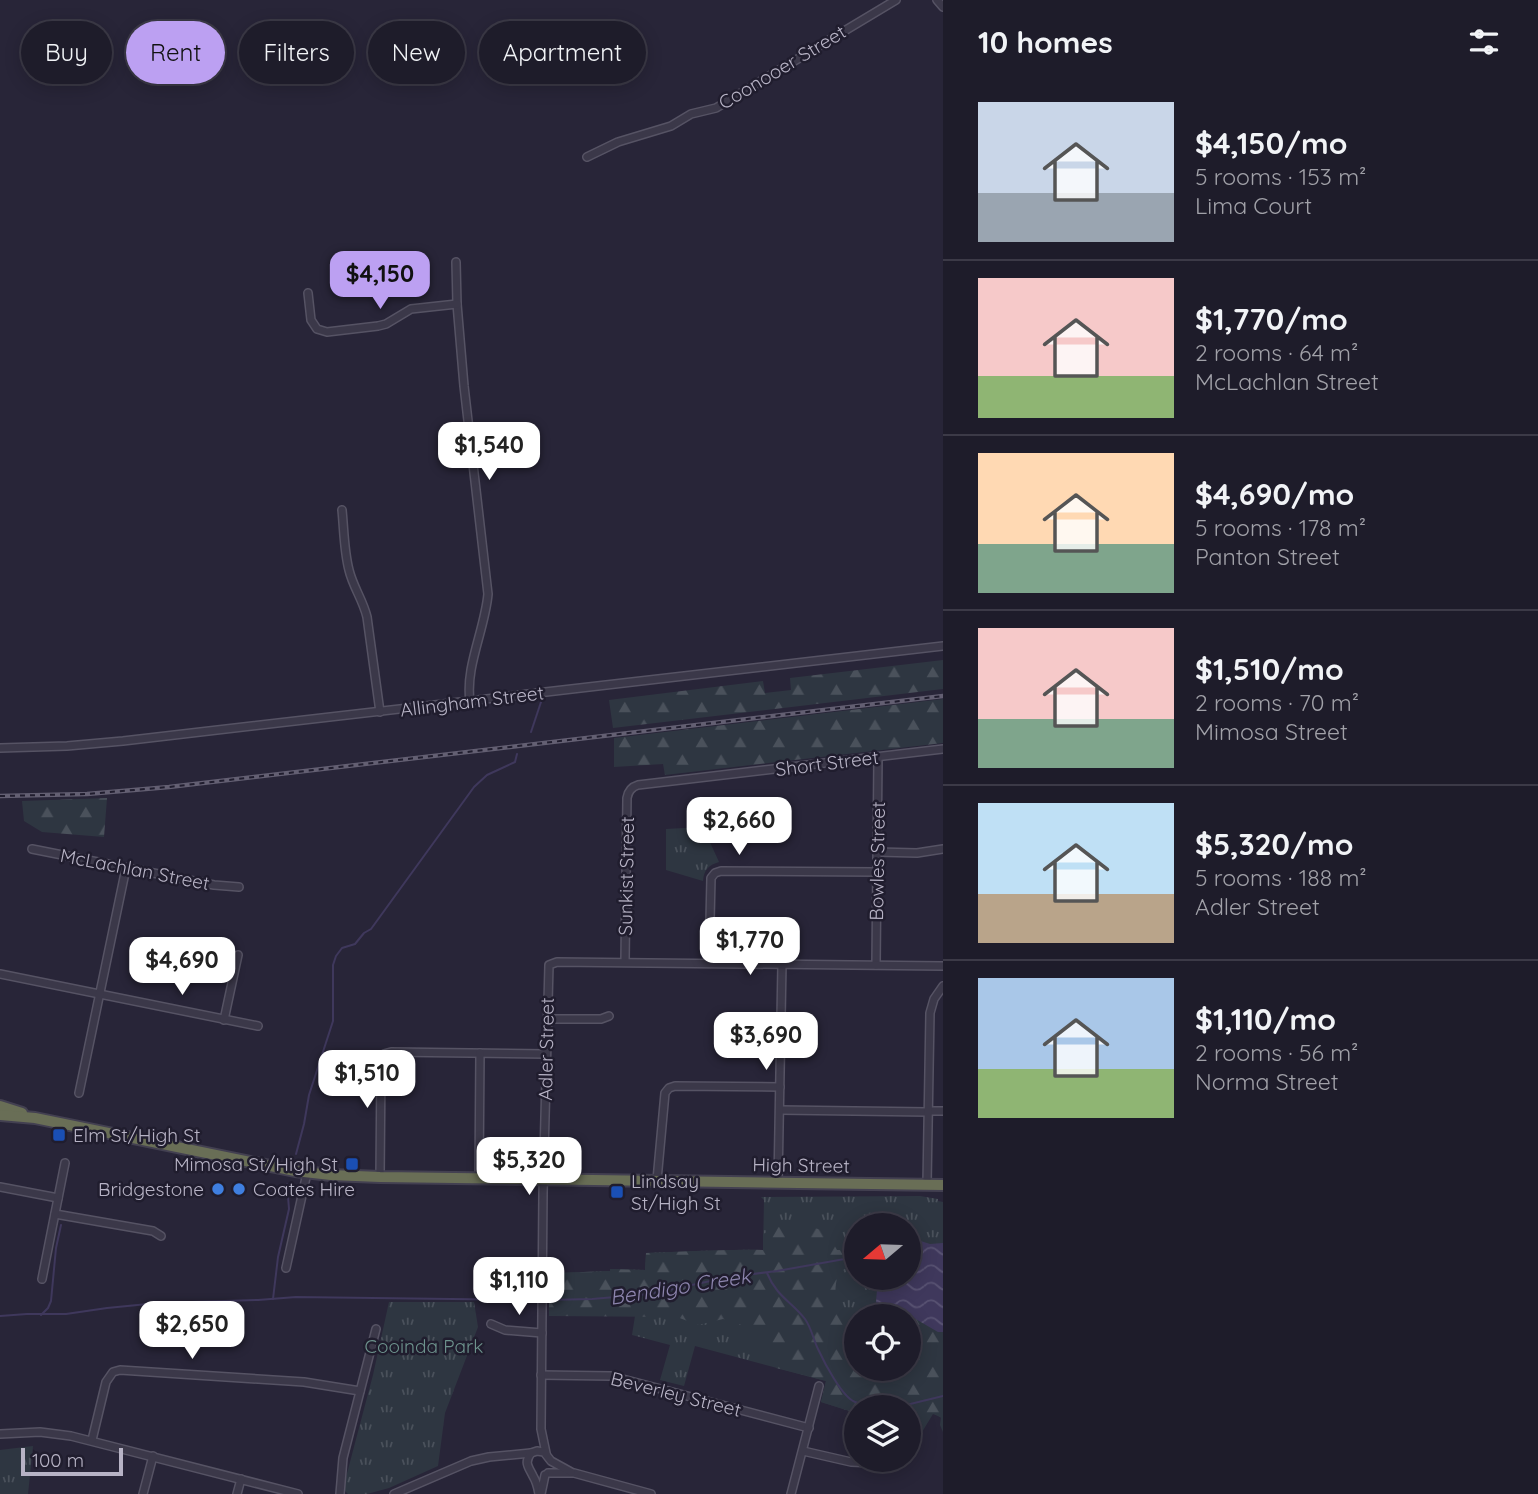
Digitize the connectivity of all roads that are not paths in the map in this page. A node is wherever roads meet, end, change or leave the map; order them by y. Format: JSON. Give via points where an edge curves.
{"nodes":[{"id":1,"x":896,"y":0,"type":"edge"},
{"id":2,"x":937,"y":0,"type":"edge"},
{"id":3,"x":943,"y":7,"type":"edge"},
{"id":4,"x":587,"y":157,"type":"dead end"},
{"id":5,"x":456,"y":262,"type":"dead end"},
{"id":6,"x":308,"y":293,"type":"dead end"},
{"id":7,"x":457,"y":304,"type":"junction"},
{"id":8,"x":342,"y":510,"type":"dead end"},
{"id":9,"x":943,"y":646,"type":"edge"},
{"id":10,"x":470,"y":701,"type":"junction"},
{"id":11,"x":380,"y":712,"type":"junction"},
{"id":12,"x":0,"y":748,"type":"edge"},
{"id":13,"x":943,"y":749,"type":"edge"},
{"id":14,"x":878,"y":757,"type":"junction"},
{"id":15,"x":629,"y":790,"type":"joint"},
{"id":16,"x":32,"y":849,"type":"dead end"},
{"id":17,"x":943,"y":849,"type":"edge"},
{"id":18,"x":877,"y":852,"type":"junction"},
{"id":19,"x":126,"y":868,"type":"junction"},
{"id":20,"x":877,"y":872,"type":"junction"},
{"id":21,"x":239,"y":887,"type":"dead end"},
{"id":22,"x":238,"y":955,"type":"dead end"},
{"id":23,"x":625,"y":961,"type":"junction"},
{"id":24,"x":709,"y":963,"type":"junction"},
{"id":25,"x":782,"y":964,"type":"junction"},
{"id":26,"x":876,"y":965,"type":"junction"},
{"id":27,"x":943,"y":966,"type":"edge"},
{"id":28,"x":0,"y":974,"type":"edge"},
{"id":29,"x":943,"y":986,"type":"edge"},
{"id":30,"x":100,"y":995,"type":"junction"},
{"id":31,"x":609,"y":1016,"type":"dead end"},
{"id":32,"x":547,"y":1019,"type":"junction"},
{"id":33,"x":224,"y":1020,"type":"junction"},
{"id":34,"x":258,"y":1026,"type":"dead end"},
{"id":35,"x":480,"y":1053,"type":"junction"},
{"id":36,"x":546,"y":1054,"type":"junction"},
{"id":37,"x":780,"y":1087,"type":"junction"},
{"id":38,"x":79,"y":1093,"type":"dead end"},
{"id":39,"x":0,"y":1106,"type":"edge"},
{"id":40,"x":780,"y":1110,"type":"junction"},
{"id":41,"x":943,"y":1111,"type":"edge"},
{"id":42,"x":928,"y":1112,"type":"junction"},
{"id":43,"x":0,"y":1115,"type":"edge"},
{"id":44,"x":35,"y":1118,"type":"junction"},
{"id":45,"x":65,"y":1163,"type":"dead end"},
{"id":46,"x":307,"y":1173,"type":"junction"},
{"id":47,"x":380,"y":1177,"type":"junction"},
{"id":48,"x":479,"y":1178,"type":"junction"},
{"id":49,"x":544,"y":1179,"type":"junction"},
{"id":50,"x":657,"y":1180,"type":"junction"},
{"id":51,"x":778,"y":1182,"type":"junction"},
{"id":52,"x":927,"y":1184,"type":"junction"},
{"id":53,"x":943,"y":1185,"type":"edge"},
{"id":54,"x":0,"y":1187,"type":"edge"},
{"id":55,"x":58,"y":1198,"type":"junction"},
{"id":56,"x":55,"y":1214,"type":"junction"},
{"id":57,"x":161,"y":1236,"type":"dead end"},
{"id":58,"x":286,"y":1268,"type":"dead end"},
{"id":59,"x":42,"y":1279,"type":"dead end"},
{"id":60,"x":491,"y":1324,"type":"dead end"},
{"id":61,"x":376,"y":1329,"type":"dead end"},
{"id":62,"x":542,"y":1332,"type":"junction"},
{"id":63,"x":541,"y":1375,"type":"junction"},
{"id":64,"x":819,"y":1386,"type":"dead end"},
{"id":65,"x":360,"y":1391,"type":"junction"},
{"id":66,"x":808,"y":1428,"type":"junction"},
{"id":67,"x":541,"y":1429,"type":"junction"},
{"id":68,"x":0,"y":1434,"type":"edge"},
{"id":69,"x":92,"y":1440,"type":"junction"},
{"id":70,"x":803,"y":1451,"type":"junction"},
{"id":71,"x":532,"y":1452,"type":"junction"},
{"id":72,"x":546,"y":1453,"type":"junction"},
{"id":73,"x":153,"y":1456,"type":"junction"},
{"id":74,"x":504,"y":1456,"type":"junction"},
{"id":75,"x":551,"y":1461,"type":"junction"},
{"id":76,"x":844,"y":1461,"type":"edge"},
{"id":77,"x":530,"y":1471,"type":"junction"},
{"id":78,"x":546,"y":1474,"type":"junction"},
{"id":79,"x":574,"y":1474,"type":"junction"},
{"id":80,"x":241,"y":1479,"type":"junction"},
{"id":81,"x":143,"y":1494,"type":"edge"},
{"id":82,"x":237,"y":1494,"type":"edge"},
{"id":83,"x":298,"y":1494,"type":"edge"},
{"id":84,"x":340,"y":1494,"type":"edge"},
{"id":85,"x":394,"y":1494,"type":"edge"},
{"id":86,"x":540,"y":1494,"type":"edge"},
{"id":87,"x":651,"y":1494,"type":"edge"},
{"id":88,"x":791,"y":1494,"type":"edge"}],
"edges":[{"from":1,"to":4,"type":"street","name":"Coonooer Street","via":[[716,108]]},
{"from":2,"to":3,"type":"street"},
{"from":5,"to":7,"type":"street"},
{"from":6,"to":7,"type":"street","via":[[311,320],[317,329],[327,332],[386,324],[416,308]]},
{"from":7,"to":10,"type":"street","via":[[488,582],[485,618],[469,677]]},
{"from":8,"to":11,"type":"street","via":[[349,569],[368,617]]},
{"from":9,"to":10,"type":"street","name":"Allingham Street"},
{"from":10,"to":11,"type":"street","name":"Allingham Street"},
{"from":11,"to":12,"type":"street","name":"Allingham Street","via":[[101,744]]},
{"from":13,"to":14,"type":"street","name":"Short Street"},
{"from":14,"to":15,"type":"street","name":"Short Street","via":[[638,785]]},
{"from":14,"to":18,"type":"street","name":"Bowles Street"},
{"from":15,"to":23,"type":"street","name":"Sunkist Street"},
{"from":16,"to":19,"type":"street","name":"McLachlan Street"},
{"from":17,"to":18,"type":"street"},
{"from":18,"to":20,"type":"street","name":"Bowles Street"},
{"from":19,"to":21,"type":"street","name":"McLachlan Street"},
{"from":19,"to":30,"type":"street"},
{"from":20,"to":24,"type":"street","via":[[715,873],[711,878]]},
{"from":20,"to":26,"type":"street","name":"Bowles Street"},
{"from":22,"to":33,"type":"street"},
{"from":23,"to":24,"type":"street"},
{"from":23,"to":32,"type":"street","name":"Adler Street","via":[[550,964]]},
{"from":24,"to":25,"type":"street"},
{"from":25,"to":26,"type":"street"},
{"from":25,"to":37,"type":"street"},
{"from":26,"to":27,"type":"street"},
{"from":28,"to":30,"type":"street"},
{"from":29,"to":42,"type":"street","via":[[930,1013]]},
{"from":30,"to":33,"type":"street"},
{"from":30,"to":38,"type":"street"},
{"from":31,"to":32,"type":"street"},
{"from":32,"to":36,"type":"street","name":"Adler Street"},
{"from":33,"to":34,"type":"street"},
{"from":35,"to":36,"type":"street"},
{"from":35,"to":47,"type":"street","via":[[384,1054]]},
{"from":35,"to":48,"type":"street"},
{"from":36,"to":49,"type":"street","name":"Adler Street"},
{"from":37,"to":40,"type":"street"},
{"from":37,"to":50,"type":"street","via":[[669,1088]]},
{"from":39,"to":44,"type":"highway","name":"High Street"},
{"from":40,"to":42,"type":"street"},
{"from":40,"to":51,"type":"street"},
{"from":41,"to":42,"type":"street"},
{"from":42,"to":52,"type":"street"},
{"from":43,"to":44,"type":"highway","name":"High Street"},
{"from":44,"to":46,"type":"highway","name":"High Street"},
{"from":45,"to":55,"type":"street"},
{"from":46,"to":47,"type":"highway","name":"High Street"},
{"from":46,"to":58,"type":"street"},
{"from":47,"to":48,"type":"highway","name":"High Street"},
{"from":48,"to":49,"type":"highway","name":"High Street"},
{"from":49,"to":50,"type":"highway","name":"High Street"},
{"from":49,"to":62,"type":"street","name":"Adler Street"},
{"from":50,"to":51,"type":"highway","name":"High Street"},
{"from":51,"to":52,"type":"highway","name":"High Street"},
{"from":52,"to":53,"type":"highway","name":"High Street"},
{"from":54,"to":55,"type":"street"},
{"from":55,"to":56,"type":"street"},
{"from":56,"to":57,"type":"street"},
{"from":56,"to":59,"type":"street"},
{"from":60,"to":62,"type":"street","via":[[505,1330]]},
{"from":61,"to":65,"type":"street"},
{"from":62,"to":63,"type":"street","name":"Adler Street"},
{"from":63,"to":66,"type":"street","name":"Beverley Street","via":[[611,1376]]},
{"from":63,"to":67,"type":"street","name":"Adler Street"},
{"from":64,"to":66,"type":"street"},
{"from":65,"to":69,"type":"street","via":[[304,1382],[120,1370],[106,1382]]},
{"from":65,"to":84,"type":"street","via":[[343,1458]]},
{"from":66,"to":70,"type":"street"},
{"from":67,"to":71,"type":"street","name":"Adler Street"},
{"from":67,"to":72,"type":"street","name":"Adler Street"},
{"from":68,"to":69,"type":"street","via":[[40,1432]]},
{"from":69,"to":73,"type":"street"},
{"from":70,"to":76,"type":"street"},
{"from":70,"to":88,"type":"street"},
{"from":71,"to":72,"type":"street"},
{"from":71,"to":74,"type":"street"},
{"from":71,"to":77,"type":"street","via":[[526,1459]]},
{"from":72,"to":75,"type":"street"},
{"from":73,"to":80,"type":"street"},
{"from":73,"to":81,"type":"street"},
{"from":74,"to":77,"type":"street"},
{"from":74,"to":85,"type":"street","via":[[471,1461]]},
{"from":75,"to":78,"type":"street"},
{"from":75,"to":79,"type":"street"},
{"from":77,"to":78,"type":"street","via":[[537,1476]]},
{"from":77,"to":86,"type":"street"},
{"from":78,"to":79,"type":"street"},
{"from":78,"to":86,"type":"street"},
{"from":79,"to":87,"type":"street"},
{"from":80,"to":82,"type":"street"},
{"from":80,"to":83,"type":"street"}]}
